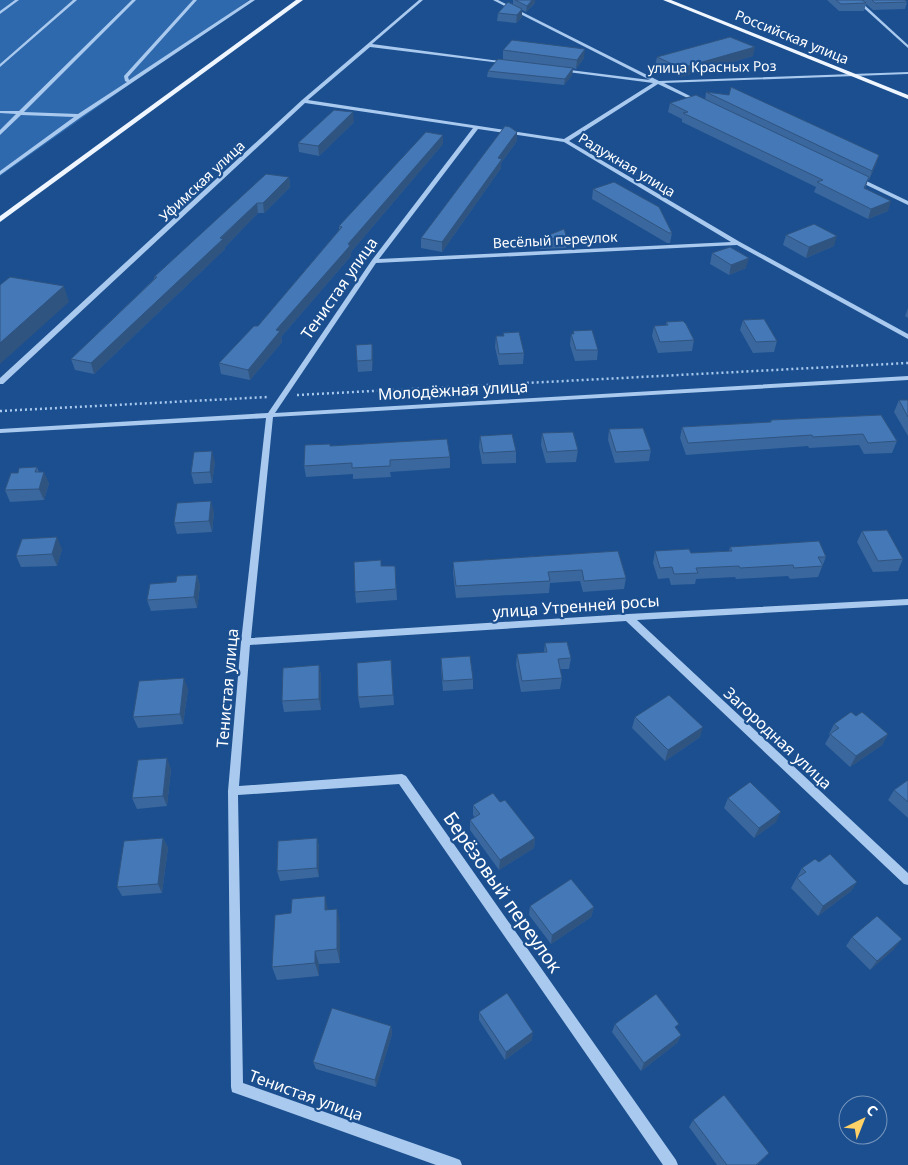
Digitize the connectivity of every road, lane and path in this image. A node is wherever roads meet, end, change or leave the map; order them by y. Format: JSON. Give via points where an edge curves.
{"nodes":[{"id":1,"x":17,"y":0,"type":"edge"},
{"id":2,"x":75,"y":0,"type":"edge"},
{"id":3,"x":134,"y":0,"type":"edge"},
{"id":4,"x":195,"y":0,"type":"edge"},
{"id":5,"x":253,"y":0,"type":"edge"},
{"id":6,"x":300,"y":0,"type":"edge"},
{"id":7,"x":421,"y":0,"type":"edge"},
{"id":8,"x":494,"y":0,"type":"edge"},
{"id":9,"x":666,"y":0,"type":"edge"},
{"id":10,"x":856,"y":0,"type":"edge"},
{"id":11,"x":0,"y":13,"type":"edge"},
{"id":12,"x":368,"y":45,"type":"junction"},
{"id":13,"x":908,"y":47,"type":"edge"},
{"id":14,"x":512,"y":64,"type":"edge"},
{"id":15,"x":0,"y":66,"type":"edge"},
{"id":16,"x":560,"y":70,"type":"edge"},
{"id":17,"x":908,"y":73,"type":"edge"},
{"id":18,"x":851,"y":74,"type":"junction"},
{"id":19,"x":131,"y":82,"type":"junction"},
{"id":20,"x":657,"y":82,"type":"junction"},
{"id":21,"x":908,"y":97,"type":"edge"},
{"id":22,"x":304,"y":101,"type":"junction"},
{"id":23,"x":702,"y":104,"type":"edge"},
{"id":24,"x":0,"y":112,"type":"edge"},
{"id":25,"x":21,"y":113,"type":"junction"},
{"id":26,"x":79,"y":116,"type":"junction"},
{"id":27,"x":476,"y":128,"type":"junction"},
{"id":28,"x":0,"y":133,"type":"edge"},
{"id":29,"x":565,"y":141,"type":"junction"},
{"id":30,"x":0,"y":172,"type":"edge"},
{"id":31,"x":854,"y":177,"type":"edge"},
{"id":32,"x":908,"y":203,"type":"edge"},
{"id":33,"x":0,"y":220,"type":"edge"},
{"id":34,"x":738,"y":243,"type":"junction"},
{"id":35,"x":374,"y":261,"type":"junction"},
{"id":36,"x":908,"y":337,"type":"edge"},
{"id":37,"x":908,"y":363,"type":"edge"},
{"id":38,"x":908,"y":378,"type":"edge"},
{"id":39,"x":0,"y":382,"type":"edge"},
{"id":40,"x":282,"y":396,"type":"junction"},
{"id":41,"x":0,"y":411,"type":"edge"},
{"id":42,"x":270,"y":414,"type":"junction"},
{"id":43,"x":0,"y":431,"type":"edge"},
{"id":44,"x":908,"y":602,"type":"edge"},
{"id":45,"x":628,"y":617,"type":"junction"},
{"id":46,"x":246,"y":642,"type":"junction"},
{"id":47,"x":233,"y":791,"type":"junction"},
{"id":48,"x":908,"y":880,"type":"edge"},
{"id":49,"x":455,"y":1165,"type":"edge"},
{"id":50,"x":671,"y":1165,"type":"edge"}],
"edges":[{"from":1,"to":11,"type":"lane"},
{"from":2,"to":15,"type":"street"},
{"from":3,"to":25,"type":"street"},
{"from":4,"to":19,"type":"street","via":[[126,78]]},
{"from":5,"to":19,"type":"street"},
{"from":6,"to":33,"type":"main road"},
{"from":7,"to":12,"type":"street","name":"Уфимская улица"},
{"from":8,"to":20,"type":"street"},
{"from":9,"to":18,"type":"main road","name":"Российская улица"},
{"from":10,"to":13,"type":"street"},
{"from":12,"to":14,"type":"street"},
{"from":12,"to":22,"type":"street","name":"Уфимская улица"},
{"from":16,"to":20,"type":"street","name":"улица Красных Роз"},
{"from":17,"to":18,"type":"street","name":"улица Красных Роз"},
{"from":18,"to":20,"type":"street","name":"улица Красных Роз"},
{"from":18,"to":21,"type":"main road","name":"Российская улица"},
{"from":19,"to":26,"type":"street"},
{"from":20,"to":23,"type":"street"},
{"from":20,"to":29,"type":"street"},
{"from":22,"to":27,"type":"street","name":"Радужная улица"},
{"from":22,"to":39,"type":"street","name":"Уфимская улица"},
{"from":24,"to":25,"type":"street"},
{"from":25,"to":26,"type":"street"},
{"from":25,"to":28,"type":"street"},
{"from":26,"to":30,"type":"street"},
{"from":27,"to":29,"type":"street","name":"Радужная улица"},
{"from":27,"to":35,"type":"street","name":"Тенистая улица"},
{"from":29,"to":34,"type":"street","name":"Радужная улица"},
{"from":31,"to":32,"type":"street"},
{"from":34,"to":35,"type":"street","name":"Весёлый переулок"},
{"from":34,"to":36,"type":"street","name":"Радужная улица"},
{"from":35,"to":40,"type":"street","name":"Тенистая улица"},
{"from":37,"to":40,"type":"path"},
{"from":38,"to":42,"type":"street","name":"Молодёжная улица"},
{"from":40,"to":41,"type":"path"},
{"from":40,"to":42,"type":"street","name":"Тенистая улица"},
{"from":42,"to":43,"type":"street","name":"Молодёжная улица"},
{"from":42,"to":46,"type":"street","name":"Тенистая улица"},
{"from":44,"to":45,"type":"street","name":"улица Утренней росы"},
{"from":45,"to":46,"type":"street","name":"улица Утренней росы"},
{"from":45,"to":48,"type":"street","name":"Загородная улица"},
{"from":46,"to":47,"type":"street","name":"Тенистая улица"},
{"from":47,"to":49,"type":"street","name":"Тенистая улица","via":[[237,1087]]},
{"from":47,"to":50,"type":"street","name":"Берёзовый переулок","via":[[402,779]]}]}
